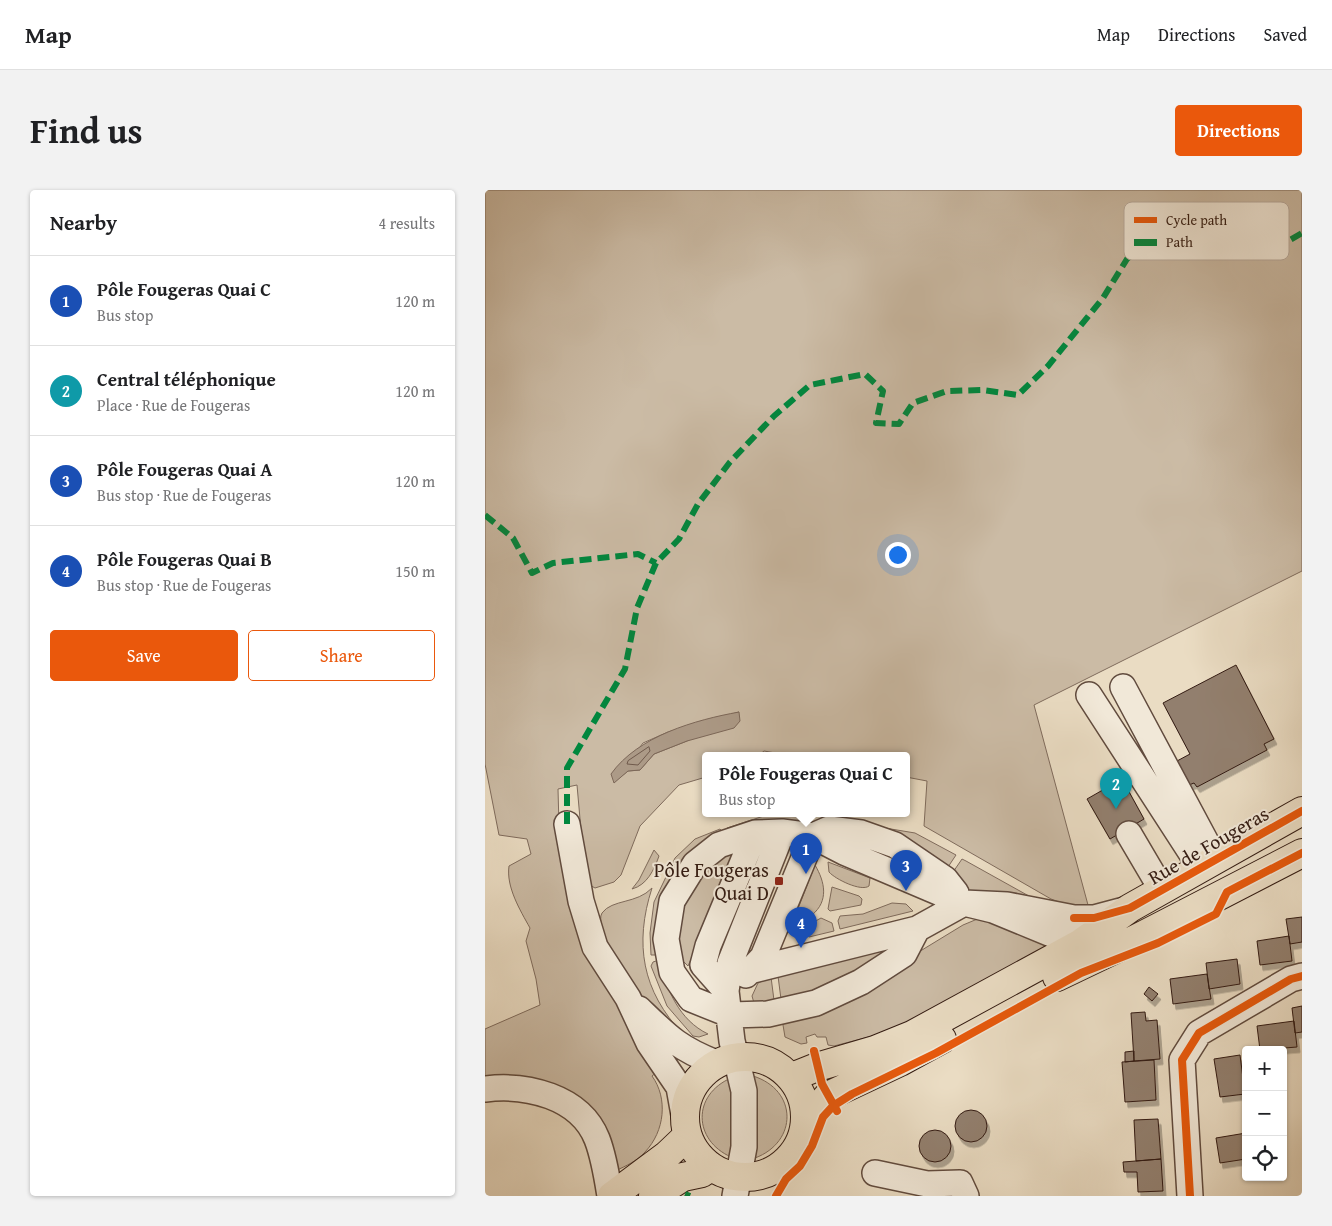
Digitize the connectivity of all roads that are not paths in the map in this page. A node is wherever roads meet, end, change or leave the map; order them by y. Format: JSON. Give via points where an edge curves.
{"nodes":[{"id":1,"x":1123,"y":687,"type":"dead end"},
{"id":2,"x":1089,"y":695,"type":"dead end"},
{"id":3,"x":1302,"y":811,"type":"edge"},
{"id":4,"x":567,"y":824,"type":"dead end"},
{"id":5,"x":783,"y":832,"type":"junction"},
{"id":6,"x":755,"y":833,"type":"junction"},
{"id":7,"x":1129,"y":834,"type":"dead end"},
{"id":8,"x":813,"y":836,"type":"junction"},
{"id":9,"x":1302,"y":853,"type":"edge"},
{"id":10,"x":1208,"y":864,"type":"junction"},
{"id":11,"x":1163,"y":890,"type":"junction"},
{"id":12,"x":964,"y":903,"type":"junction"},
{"id":13,"x":1130,"y":908,"type":"junction"},
{"id":14,"x":917,"y":929,"type":"junction"},
{"id":15,"x":1128,"y":943,"type":"junction"},
{"id":16,"x":1081,"y":944,"type":"junction"},
{"id":17,"x":753,"y":970,"type":"junction"},
{"id":18,"x":1302,"y":976,"type":"edge"},
{"id":19,"x":628,"y":998,"type":"junction"},
{"id":20,"x":728,"y":1003,"type":"junction"},
{"id":21,"x":726,"y":1059,"type":"junction"},
{"id":22,"x":791,"y":1077,"type":"junction"},
{"id":23,"x":485,"y":1089,"type":"edge"},
{"id":24,"x":806,"y":1121,"type":"junction"},
{"id":25,"x":685,"y":1126,"type":"junction"},
{"id":26,"x":710,"y":1166,"type":"junction"},
{"id":27,"x":875,"y":1173,"type":"dead end"},
{"id":28,"x":767,"y":1184,"type":"edge"},
{"id":29,"x":737,"y":1186,"type":"edge"},
{"id":30,"x":611,"y":1196,"type":"edge"},
{"id":31,"x":653,"y":1196,"type":"edge"},
{"id":32,"x":967,"y":1196,"type":"edge"},
{"id":33,"x":1190,"y":1196,"type":"edge"}],
"edges":[{"from":1,"to":10,"type":"street"},
{"from":2,"to":10,"type":"street"},
{"from":3,"to":10,"type":"main road","name":"Rue de Fougeras"},
{"from":4,"to":19,"type":"street","via":[[581,901],[595,947]]},
{"from":5,"to":6,"type":"street"},
{"from":5,"to":8,"type":"street"},
{"from":5,"to":20,"type":"street","via":[[730,963]]},
{"from":6,"to":20,"type":"street","via":[[703,965]]},
{"from":6,"to":20,"type":"street","via":[[719,845],[695,864],[672,901],[666,939],[672,972],[691,999]]},
{"from":7,"to":11,"type":"street"},
{"from":8,"to":12,"type":"street","via":[[829,829],[861,832],[895,845],[945,880]]},
{"from":8,"to":17,"type":"street","via":[[763,957]]},
{"from":9,"to":15,"type":"main road"},
{"from":10,"to":11,"type":"main road","name":"Rue de Fougeras"},
{"from":11,"to":13,"type":"main road","name":"Rue de Fougeras"},
{"from":12,"to":13,"type":"street","via":[[1007,905],[1074,918],[1094,918]]},
{"from":12,"to":14,"type":"street"},
{"from":12,"to":16,"type":"street","via":[[993,910]]},
{"from":13,"to":16,"type":"main road","name":"Rue de Fougeras"},
{"from":14,"to":17,"type":"street"},
{"from":14,"to":20,"type":"street","via":[[904,954],[861,982],[825,999],[768,1014]]},
{"from":15,"to":16,"type":"street"},
{"from":15,"to":24,"type":"main road","via":[[1077,966],[900,1062],[828,1096]]},
{"from":16,"to":22,"type":"main road","name":"Rue de Fougeras","via":[[912,1035]]},
{"from":17,"to":20,"type":"street"},
{"from":18,"to":33,"type":"street","via":[[1291,979],[1199,1033],[1182,1060]]},
{"from":19,"to":21,"type":"street","via":[[687,1052]]},
{"from":19,"to":25,"type":"street","via":[[649,1043],[679,1087]]},
{"from":20,"to":21,"type":"street"},
{"from":21,"to":22,"type":"main road","via":[[753,1056],[768,1060]]},
{"from":21,"to":25,"type":"main road","via":[[699,1076],[688,1094]]},
{"from":21,"to":29,"type":"street","via":[[744,1091],[744,1146]]},
{"from":22,"to":24,"type":"main road","via":[[803,1098]]},
{"from":23,"to":30,"type":"street","via":[[526,1089],[550,1095],[583,1117],[597,1138]]},
{"from":24,"to":28,"type":"main road","via":[[801,1142]]},
{"from":25,"to":26,"type":"main road","via":[[696,1153]]},
{"from":25,"to":30,"type":"main road","via":[[667,1155]]},
{"from":26,"to":29,"type":"main road"},
{"from":26,"to":31,"type":"main road","via":[[702,1173],[683,1177]]},
{"from":27,"to":32,"type":"street","via":[[927,1184],[960,1183]]},
{"from":28,"to":29,"type":"main road","via":[[755,1177]]}]}
